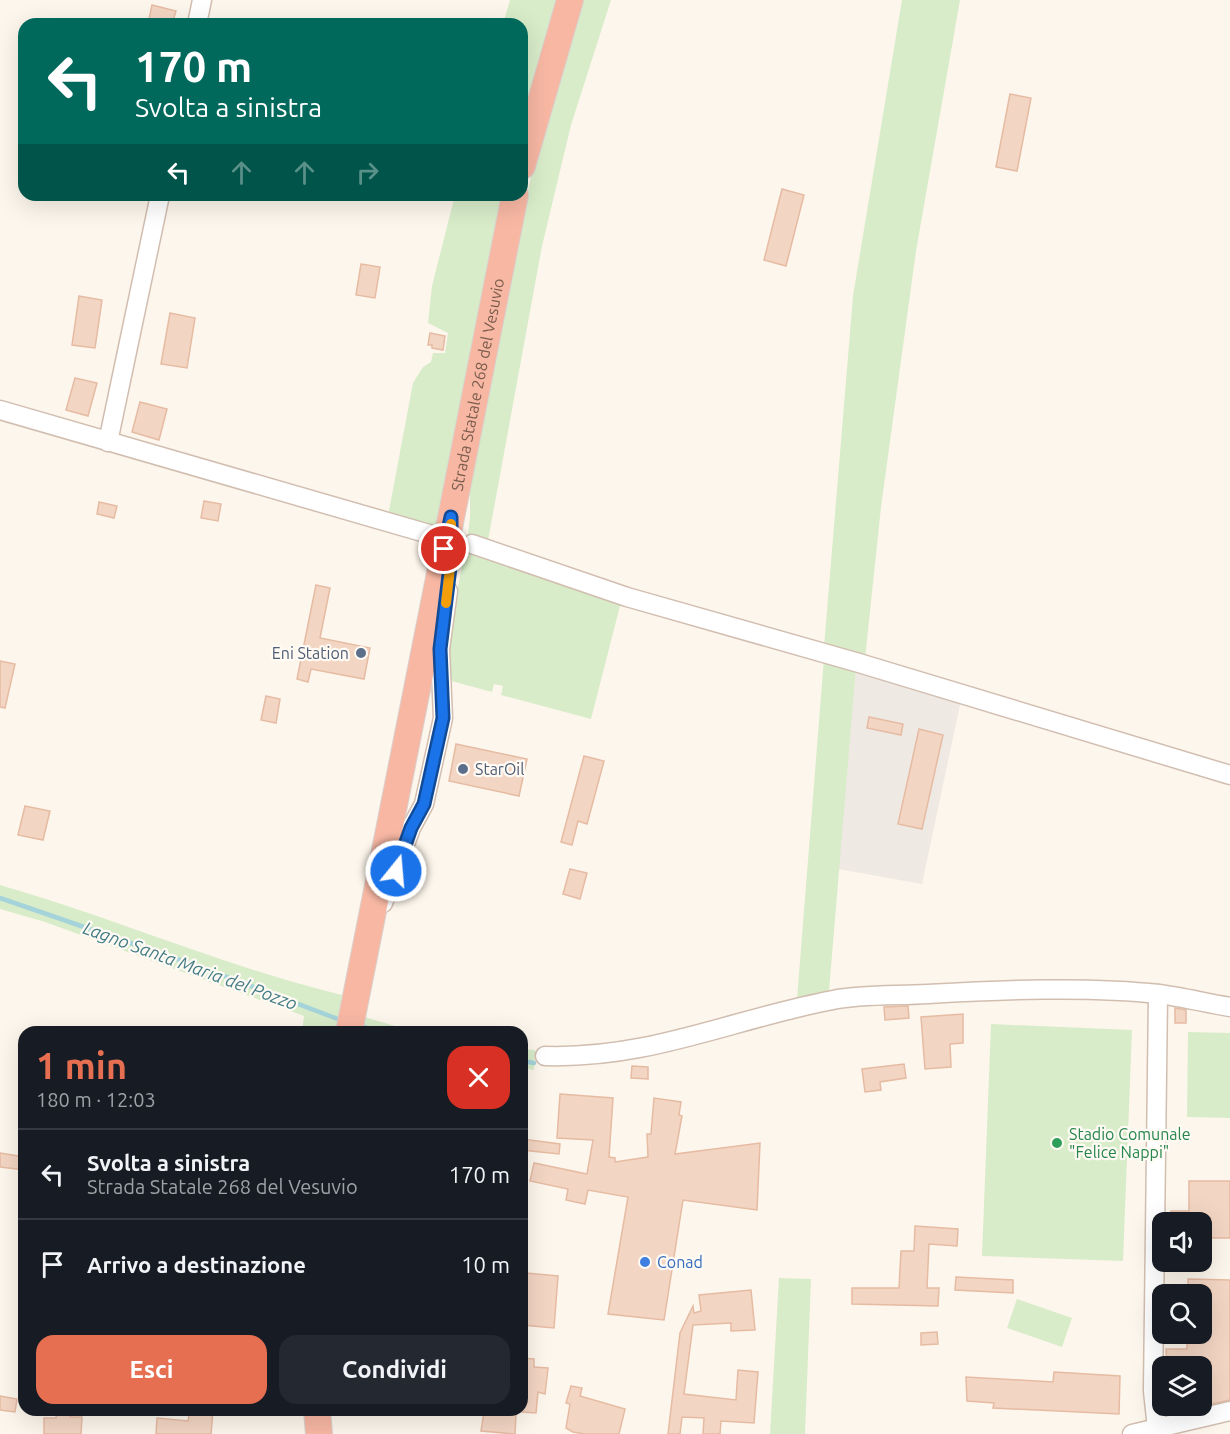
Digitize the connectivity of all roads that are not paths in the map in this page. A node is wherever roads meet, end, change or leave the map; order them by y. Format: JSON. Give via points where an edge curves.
{"nodes":[{"id":1,"x":202,"y":0,"type":"edge"},
{"id":2,"x":570,"y":0,"type":"edge"},
{"id":3,"x":198,"y":18,"type":"edge"},
{"id":4,"x":528,"y":145,"type":"edge"},
{"id":5,"x":159,"y":201,"type":"edge"},
{"id":6,"x":514,"y":201,"type":"edge"},
{"id":7,"x":0,"y":410,"type":"edge"},
{"id":8,"x":108,"y":442,"type":"junction"},
{"id":9,"x":429,"y":534,"type":"dead end"},
{"id":10,"x":472,"y":544,"type":"dead end"},
{"id":11,"x":1230,"y":775,"type":"edge"},
{"id":12,"x":1158,"y":994,"type":"junction"},
{"id":13,"x":1230,"y":1007,"type":"edge"},
{"id":14,"x":350,"y":1026,"type":"edge"},
{"id":15,"x":545,"y":1056,"type":"dead end"},
{"id":16,"x":1230,"y":1411,"type":"edge"},
{"id":17,"x":318,"y":1416,"type":"edge"},
{"id":18,"x":1157,"y":1428,"type":"junction"},
{"id":19,"x":319,"y":1434,"type":"edge"},
{"id":20,"x":1132,"y":1434,"type":"edge"}],
"edges":[{"from":1,"to":3,"type":"street"},
{"from":2,"to":4,"type":"highway"},
{"from":5,"to":8,"type":"street"},
{"from":6,"to":14,"type":"highway","name":"Strada Statale 268 del Vesuvio"},
{"from":7,"to":8,"type":"street"},
{"from":8,"to":9,"type":"street"},
{"from":10,"to":11,"type":"street","via":[[627,597]]},
{"from":12,"to":13,"type":"street"},
{"from":12,"to":15,"type":"street","via":[[958,992],[837,999],[619,1054]]},
{"from":12,"to":18,"type":"street","via":[[1152,1391]]},
{"from":16,"to":18,"type":"street"},
{"from":17,"to":19,"type":"highway"},
{"from":18,"to":20,"type":"street"}]}
